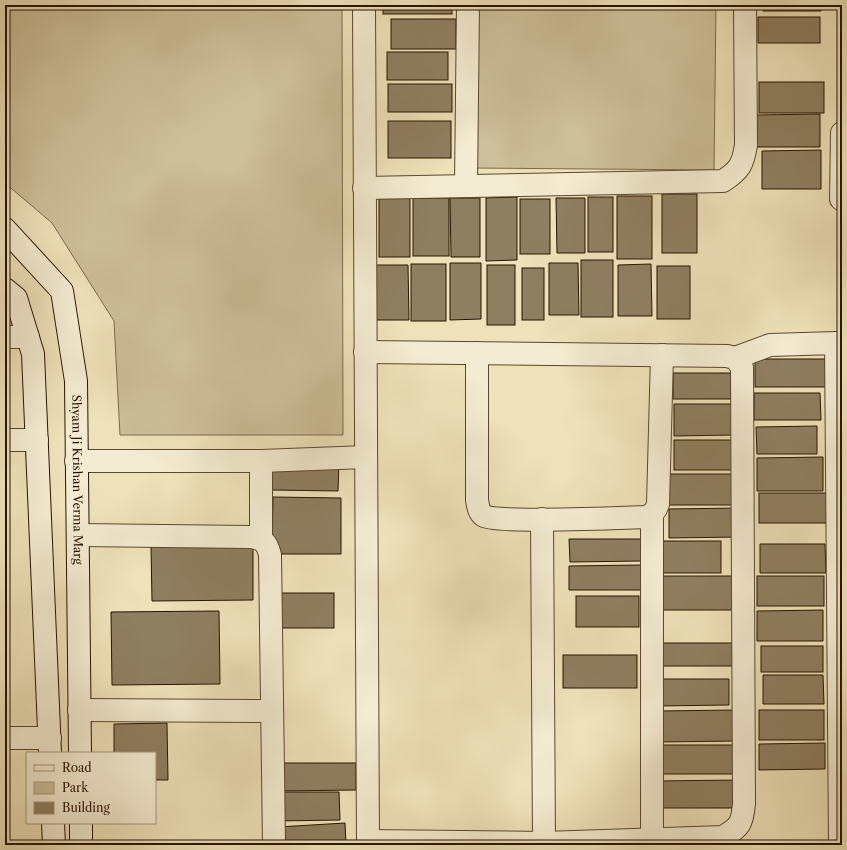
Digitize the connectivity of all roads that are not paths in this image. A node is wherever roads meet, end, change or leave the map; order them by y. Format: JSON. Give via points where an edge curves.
{"nodes":[{"id":1,"x":364,"y":5,"type":"edge"},
{"id":2,"x":468,"y":5,"type":"edge"},
{"id":3,"x":745,"y":5,"type":"edge"},
{"id":4,"x":842,"y":133,"type":"edge"},
{"id":5,"x":466,"y":186,"type":"junction"},
{"id":6,"x":364,"y":188,"type":"junction"},
{"id":7,"x":841,"y":199,"type":"edge"},
{"id":8,"x":5,"y":229,"type":"edge"},
{"id":9,"x":5,"y":289,"type":"edge"},
{"id":10,"x":5,"y":337,"type":"edge"},
{"id":11,"x":28,"y":337,"type":"junction"},
{"id":12,"x":365,"y":352,"type":"junction"},
{"id":13,"x":477,"y":353,"type":"junction"},
{"id":14,"x":662,"y":355,"type":"junction"},
{"id":15,"x":735,"y":358,"type":"junction"},
{"id":16,"x":5,"y":440,"type":"edge"},
{"id":17,"x":37,"y":440,"type":"junction"},
{"id":18,"x":366,"y":457,"type":"junction"},
{"id":19,"x":76,"y":461,"type":"junction"},
{"id":20,"x":261,"y":461,"type":"junction"},
{"id":21,"x":652,"y":515,"type":"junction"},
{"id":22,"x":542,"y":519,"type":"junction"},
{"id":23,"x":78,"y":535,"type":"junction"},
{"id":24,"x":261,"y":539,"type":"junction"},
{"id":25,"x":79,"y":710,"type":"junction"},
{"id":26,"x":272,"y":711,"type":"junction"},
{"id":27,"x":5,"y":738,"type":"edge"},
{"id":28,"x":50,"y":746,"type":"edge"},
{"id":29,"x":80,"y":752,"type":"edge"},
{"id":30,"x":53,"y":824,"type":"edge"},
{"id":31,"x":81,"y":824,"type":"edge"},
{"id":32,"x":652,"y":839,"type":"junction"},
{"id":33,"x":368,"y":843,"type":"edge"},
{"id":34,"x":544,"y":843,"type":"junction"},
{"id":35,"x":54,"y":845,"type":"edge"},
{"id":36,"x":81,"y":845,"type":"edge"},
{"id":37,"x":274,"y":845,"type":"edge"},
{"id":38,"x":840,"y":845,"type":"edge"}],
"edges":[{"from":1,"to":6,"type":"street"},
{"from":2,"to":5,"type":"street"},
{"from":3,"to":5,"type":"street","via":[[746,145],[743,161],[736,172],[723,181]]},
{"from":4,"to":7,"type":"street"},
{"from":5,"to":6,"type":"street"},
{"from":6,"to":12,"type":"street"},
{"from":8,"to":19,"type":"street","name":"Shyam Ji Krishan Verma Marg","via":[[62,292],[76,381]]},
{"from":9,"to":11,"type":"street","via":[[16,298]]},
{"from":10,"to":11,"type":"street"},
{"from":11,"to":17,"type":"street","via":[[33,354]]},
{"from":12,"to":13,"type":"street"},
{"from":12,"to":18,"type":"street"},
{"from":13,"to":14,"type":"street"},
{"from":13,"to":22,"type":"street","via":[[479,510],[485,517],[496,519]]},
{"from":14,"to":15,"type":"street"},
{"from":14,"to":21,"type":"street","via":[[658,504]]},
{"from":15,"to":32,"type":"street","via":[[742,367],[742,820],[737,829],[723,837]]},
{"from":15,"to":38,"type":"street","via":[[770,344],[836,344]]},
{"from":16,"to":17,"type":"street"},
{"from":17,"to":28,"type":"street"},
{"from":18,"to":20,"type":"street"},
{"from":18,"to":33,"type":"street"},
{"from":19,"to":20,"type":"street"},
{"from":19,"to":23,"type":"street","name":"Shyam Ji Krishan Verma Marg"},
{"from":20,"to":24,"type":"street"},
{"from":21,"to":22,"type":"street"},
{"from":21,"to":32,"type":"street"},
{"from":22,"to":34,"type":"street"},
{"from":23,"to":24,"type":"street"},
{"from":23,"to":25,"type":"street","name":"Shyam Ji Krishan Verma Marg"},
{"from":24,"to":26,"type":"street","via":[[267,544],[270,555]]},
{"from":25,"to":26,"type":"street"},
{"from":25,"to":29,"type":"street","name":"Shyam Ji Krishan Verma Marg"},
{"from":26,"to":37,"type":"street"},
{"from":27,"to":28,"type":"street"},
{"from":30,"to":35,"type":"street"},
{"from":31,"to":36,"type":"street"},
{"from":32,"to":34,"type":"street"},
{"from":33,"to":34,"type":"street"}]}
